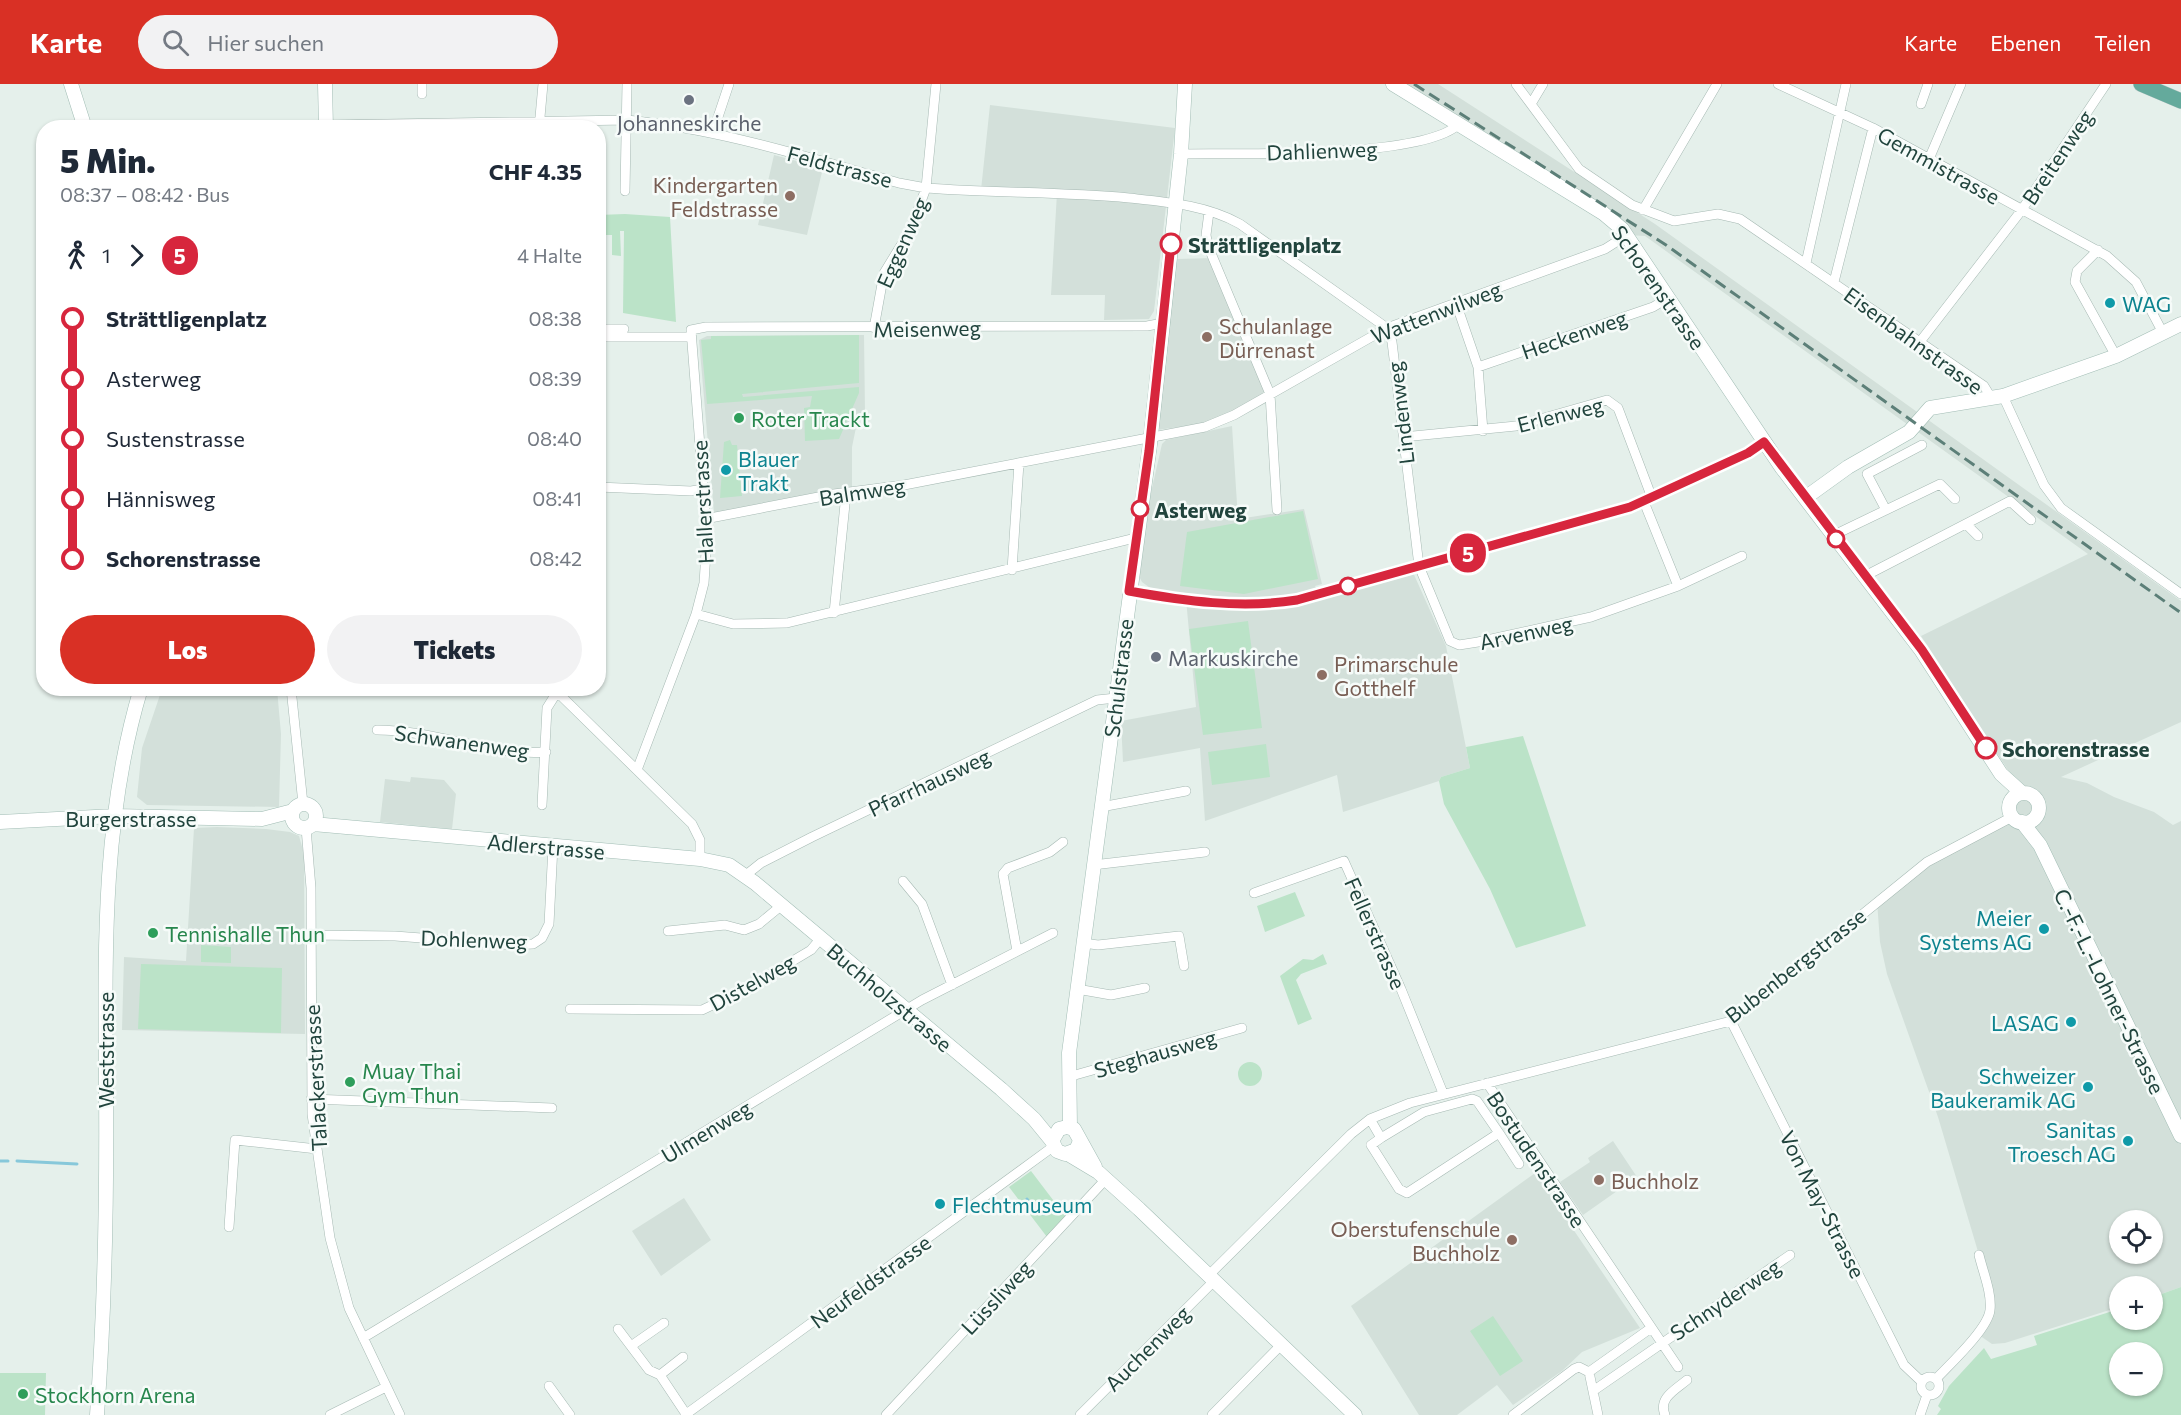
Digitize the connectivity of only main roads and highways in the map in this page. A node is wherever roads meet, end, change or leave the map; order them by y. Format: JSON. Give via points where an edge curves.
{"nodes":[{"id":1,"x":2141,"y":84,"type":"edge"},
{"id":2,"x":2181,"y":101,"type":"edge"}],
"edges":[{"from":1,"to":2,"type":"main road"}]}
